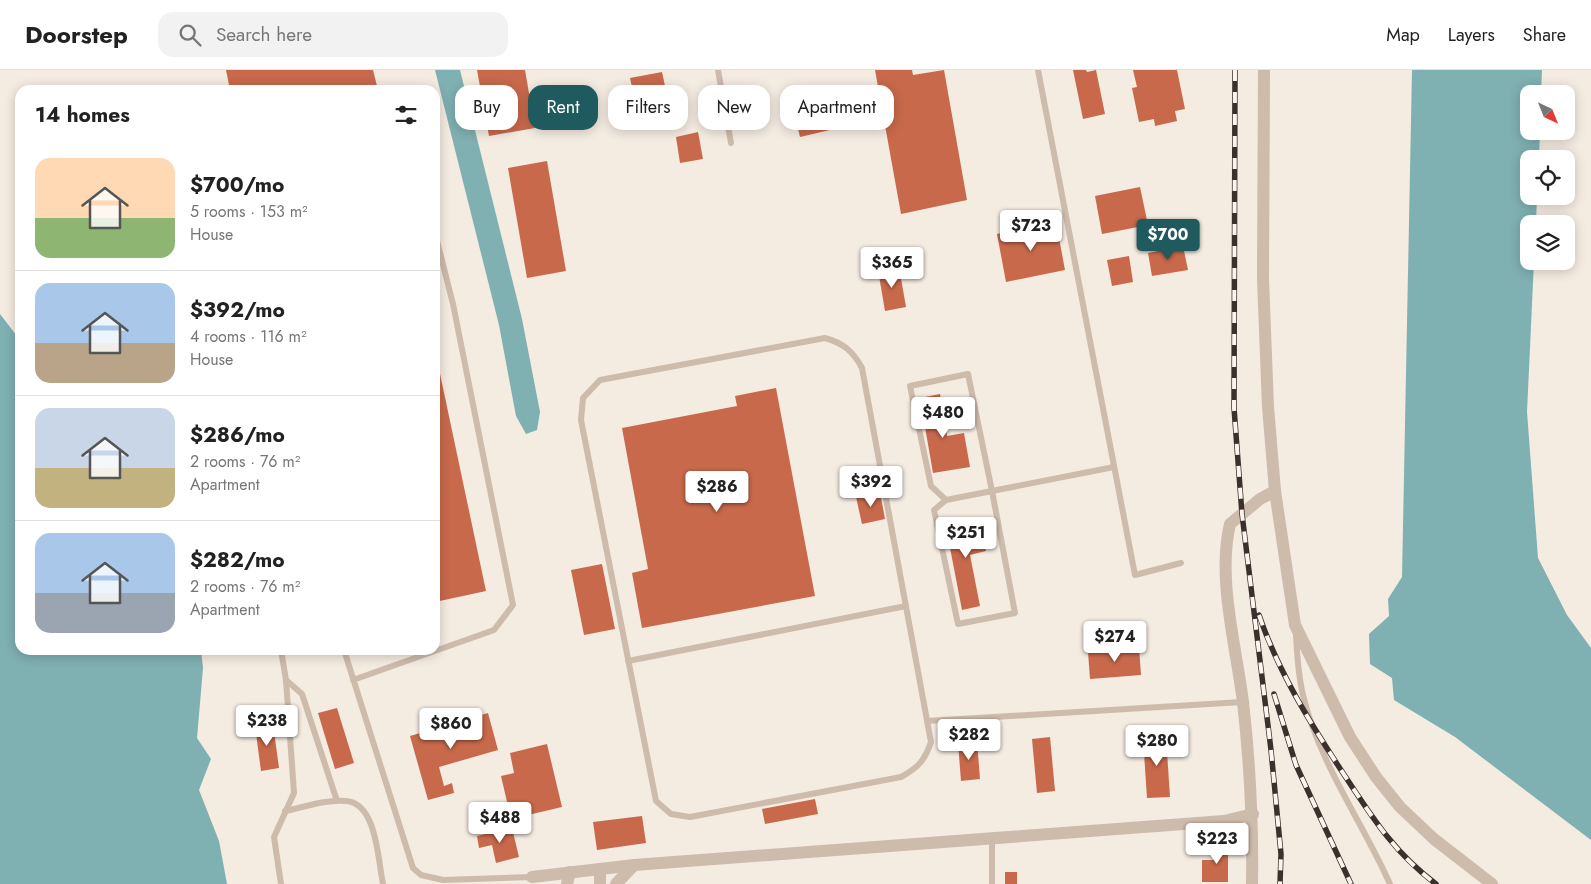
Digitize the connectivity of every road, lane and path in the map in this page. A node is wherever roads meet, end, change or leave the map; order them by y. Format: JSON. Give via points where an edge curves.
{"nodes":[{"id":1,"x":718,"y":70,"type":"edge"},
{"id":2,"x":1038,"y":70,"type":"edge"},
{"id":3,"x":1264,"y":70,"type":"edge"},
{"id":4,"x":731,"y":143,"type":"dead end"},
{"id":5,"x":440,"y":253,"type":"edge"},
{"id":6,"x":1114,"y":467,"type":"junction"},
{"id":7,"x":992,"y":491,"type":"junction"},
{"id":8,"x":1274,"y":491,"type":"junction"},
{"id":9,"x":946,"y":500,"type":"junction"},
{"id":10,"x":1181,"y":563,"type":"dead end"},
{"id":11,"x":906,"y":606,"type":"junction"},
{"id":12,"x":1295,"y":625,"type":"junction"},
{"id":13,"x":440,"y":649,"type":"edge"},
{"id":14,"x":282,"y":655,"type":"edge"},
{"id":15,"x":346,"y":655,"type":"edge"},
{"id":16,"x":424,"y":655,"type":"edge"},
{"id":17,"x":628,"y":661,"type":"junction"},
{"id":18,"x":286,"y":680,"type":"junction"},
{"id":19,"x":353,"y":680,"type":"junction"},
{"id":20,"x":1242,"y":702,"type":"junction"},
{"id":21,"x":927,"y":721,"type":"junction"},
{"id":22,"x":337,"y":801,"type":"junction"},
{"id":23,"x":285,"y":811,"type":"junction"},
{"id":24,"x":1253,"y":814,"type":"junction"},
{"id":25,"x":992,"y":839,"type":"junction"},
{"id":26,"x":634,"y":865,"type":"junction"},
{"id":27,"x":600,"y":869,"type":"junction"},
{"id":28,"x":569,"y":878,"type":"edge"},
{"id":29,"x":536,"y":881,"type":"edge"},
{"id":30,"x":443,"y":882,"type":"edge"},
{"id":31,"x":281,"y":884,"type":"edge"},
{"id":32,"x":383,"y":884,"type":"edge"},
{"id":33,"x":600,"y":884,"type":"edge"},
{"id":34,"x":616,"y":884,"type":"edge"},
{"id":35,"x":992,"y":884,"type":"edge"},
{"id":36,"x":1252,"y":884,"type":"edge"},
{"id":37,"x":1390,"y":884,"type":"edge"},
{"id":38,"x":1492,"y":884,"type":"edge"}],
"edges":[{"from":1,"to":4,"type":"lane"},
{"from":2,"to":6,"type":"lane"},
{"from":3,"to":8,"type":"street","via":[[1263,278]]},
{"from":5,"to":13,"type":"lane","via":[[513,605],[494,630]]},
{"from":6,"to":7,"type":"lane"},
{"from":6,"to":10,"type":"lane","via":[[1135,575]]},
{"from":7,"to":9,"type":"lane"},
{"from":7,"to":9,"type":"lane","via":[[968,374],[910,386],[931,486]]},
{"from":7,"to":9,"type":"lane","via":[[1015,613],[958,624],[934,510]]},
{"from":8,"to":12,"type":"street"},
{"from":8,"to":20,"type":"street","via":[[1230,524],[1225,543],[1224,560]]},
{"from":11,"to":17,"type":"lane"},
{"from":11,"to":17,"type":"lane","via":[[862,368],[855,355],[840,342],[825,338],[600,380],[583,398],[580,420]]},
{"from":11,"to":21,"type":"lane"},
{"from":12,"to":37,"type":"lane","via":[[1297,668],[1313,727]]},
{"from":12,"to":38,"type":"street","via":[[1350,737],[1376,777],[1400,807],[1434,839]]},
{"from":14,"to":18,"type":"lane"},
{"from":15,"to":19,"type":"lane"},
{"from":16,"to":19,"type":"lane"},
{"from":17,"to":21,"type":"lane","via":[[656,801],[671,814],[690,817],[901,777],[915,770],[926,757],[931,742]]},
{"from":18,"to":22,"type":"lane","via":[[302,694]]},
{"from":18,"to":23,"type":"lane","via":[[294,792]]},
{"from":19,"to":30,"type":"lane","via":[[413,868],[426,877]]},
{"from":20,"to":21,"type":"lane"},
{"from":20,"to":24,"type":"street"},
{"from":22,"to":23,"type":"lane"},
{"from":22,"to":32,"type":"lane","via":[[348,800],[358,805],[371,821]]},
{"from":23,"to":31,"type":"lane","via":[[274,837]]},
{"from":24,"to":25,"type":"street","via":[[1224,821]]},
{"from":24,"to":36,"type":"street"},
{"from":25,"to":26,"type":"street"},
{"from":25,"to":35,"type":"lane"},
{"from":26,"to":27,"type":"street"},
{"from":26,"to":34,"type":"street"},
{"from":27,"to":28,"type":"street"},
{"from":27,"to":33,"type":"street"},
{"from":28,"to":29,"type":"street"},
{"from":29,"to":30,"type":"lane"}]}
